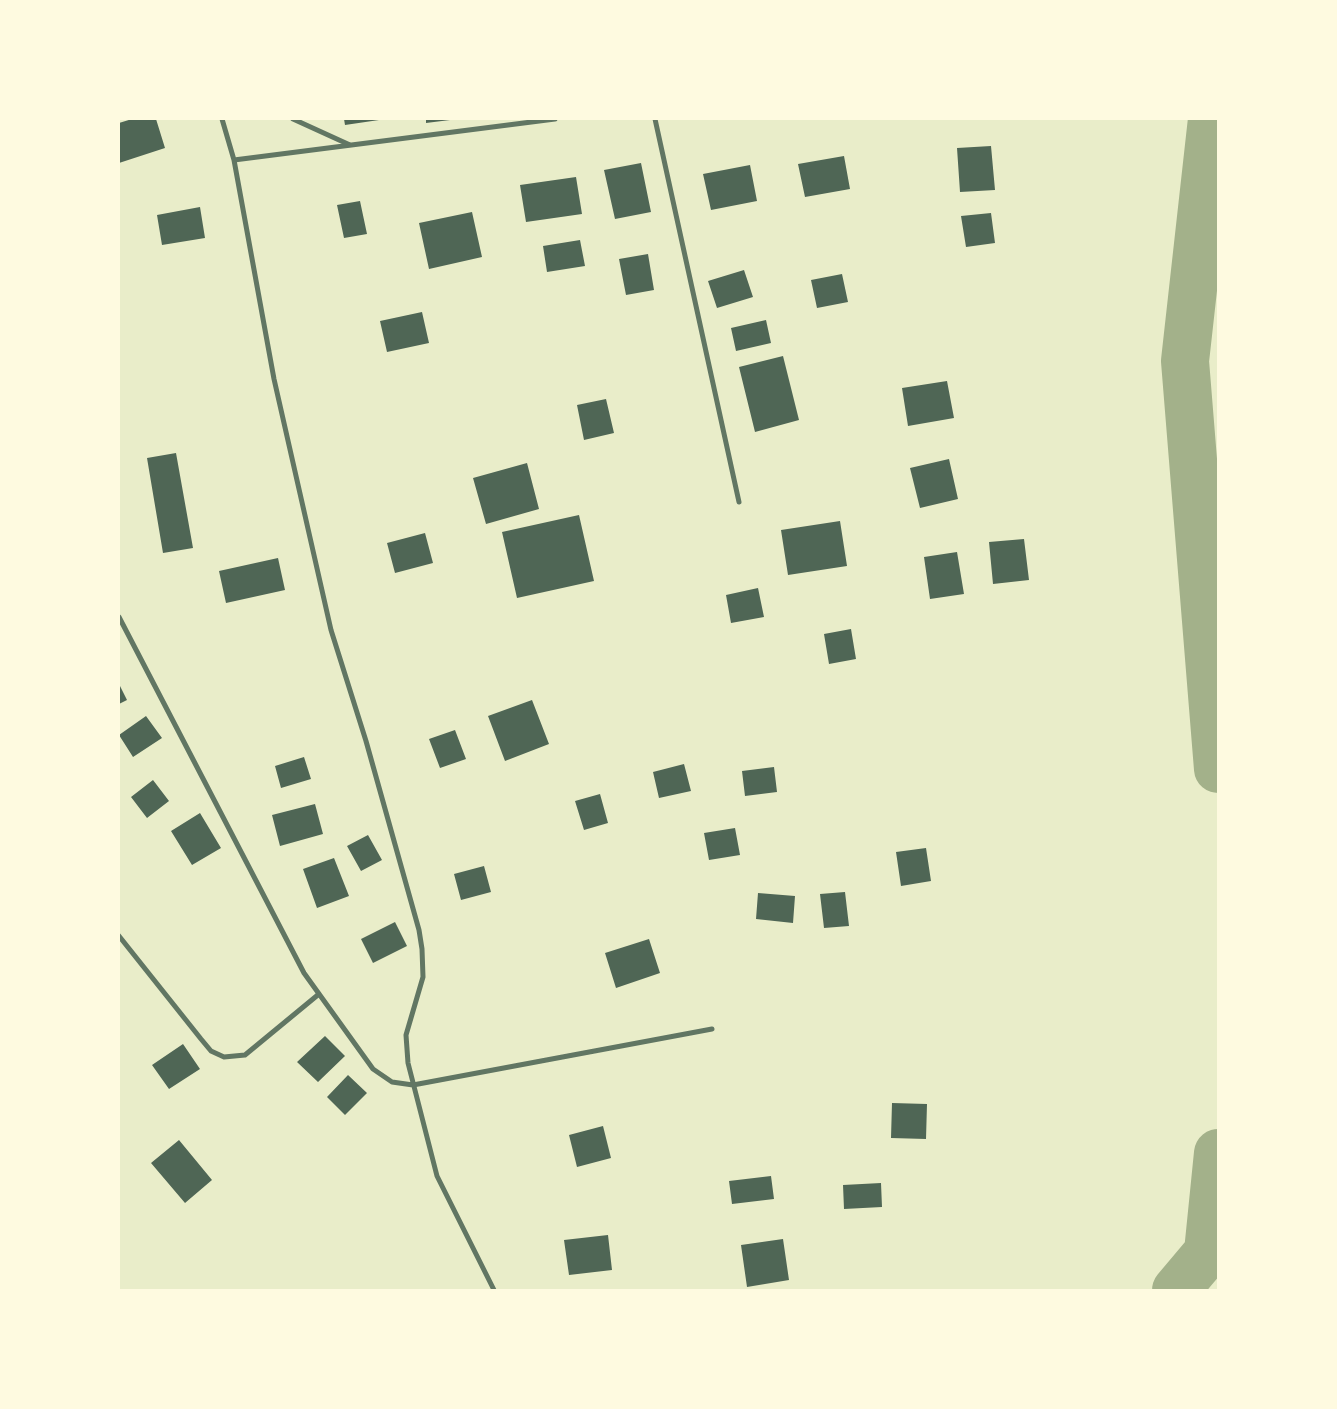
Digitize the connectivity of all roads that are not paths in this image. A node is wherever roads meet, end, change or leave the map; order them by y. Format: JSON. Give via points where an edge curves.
{"nodes":[{"id":1,"x":222,"y":119,"type":"edge"},
{"id":2,"x":293,"y":119,"type":"edge"},
{"id":3,"x":555,"y":119,"type":"edge"},
{"id":4,"x":655,"y":119,"type":"edge"},
{"id":5,"x":351,"y":145,"type":"junction"},
{"id":6,"x":234,"y":160,"type":"junction"},
{"id":7,"x":738,"y":502,"type":"dead end"},
{"id":8,"x":119,"y":616,"type":"edge"},
{"id":9,"x":119,"y":936,"type":"edge"},
{"id":10,"x":319,"y":994,"type":"junction"},
{"id":11,"x":712,"y":1029,"type":"dead end"},
{"id":12,"x":413,"y":1085,"type":"junction"},
{"id":13,"x":494,"y":1290,"type":"edge"}],
"edges":[{"from":1,"to":6,"type":"street"},
{"from":2,"to":5,"type":"street"},
{"from":3,"to":5,"type":"street"},
{"from":4,"to":7,"type":"street"},
{"from":5,"to":6,"type":"street"},
{"from":6,"to":12,"type":"street","via":[[274,379],[331,630],[419,930],[422,977],[406,1035]]},
{"from":8,"to":10,"type":"street","via":[[299,964]]},
{"from":9,"to":10,"type":"street","via":[[201,1039],[212,1051],[224,1057],[245,1055]]},
{"from":10,"to":12,"type":"street","via":[[373,1069],[392,1082]]},
{"from":11,"to":12,"type":"street"},
{"from":12,"to":13,"type":"street","via":[[437,1176]]}]}
